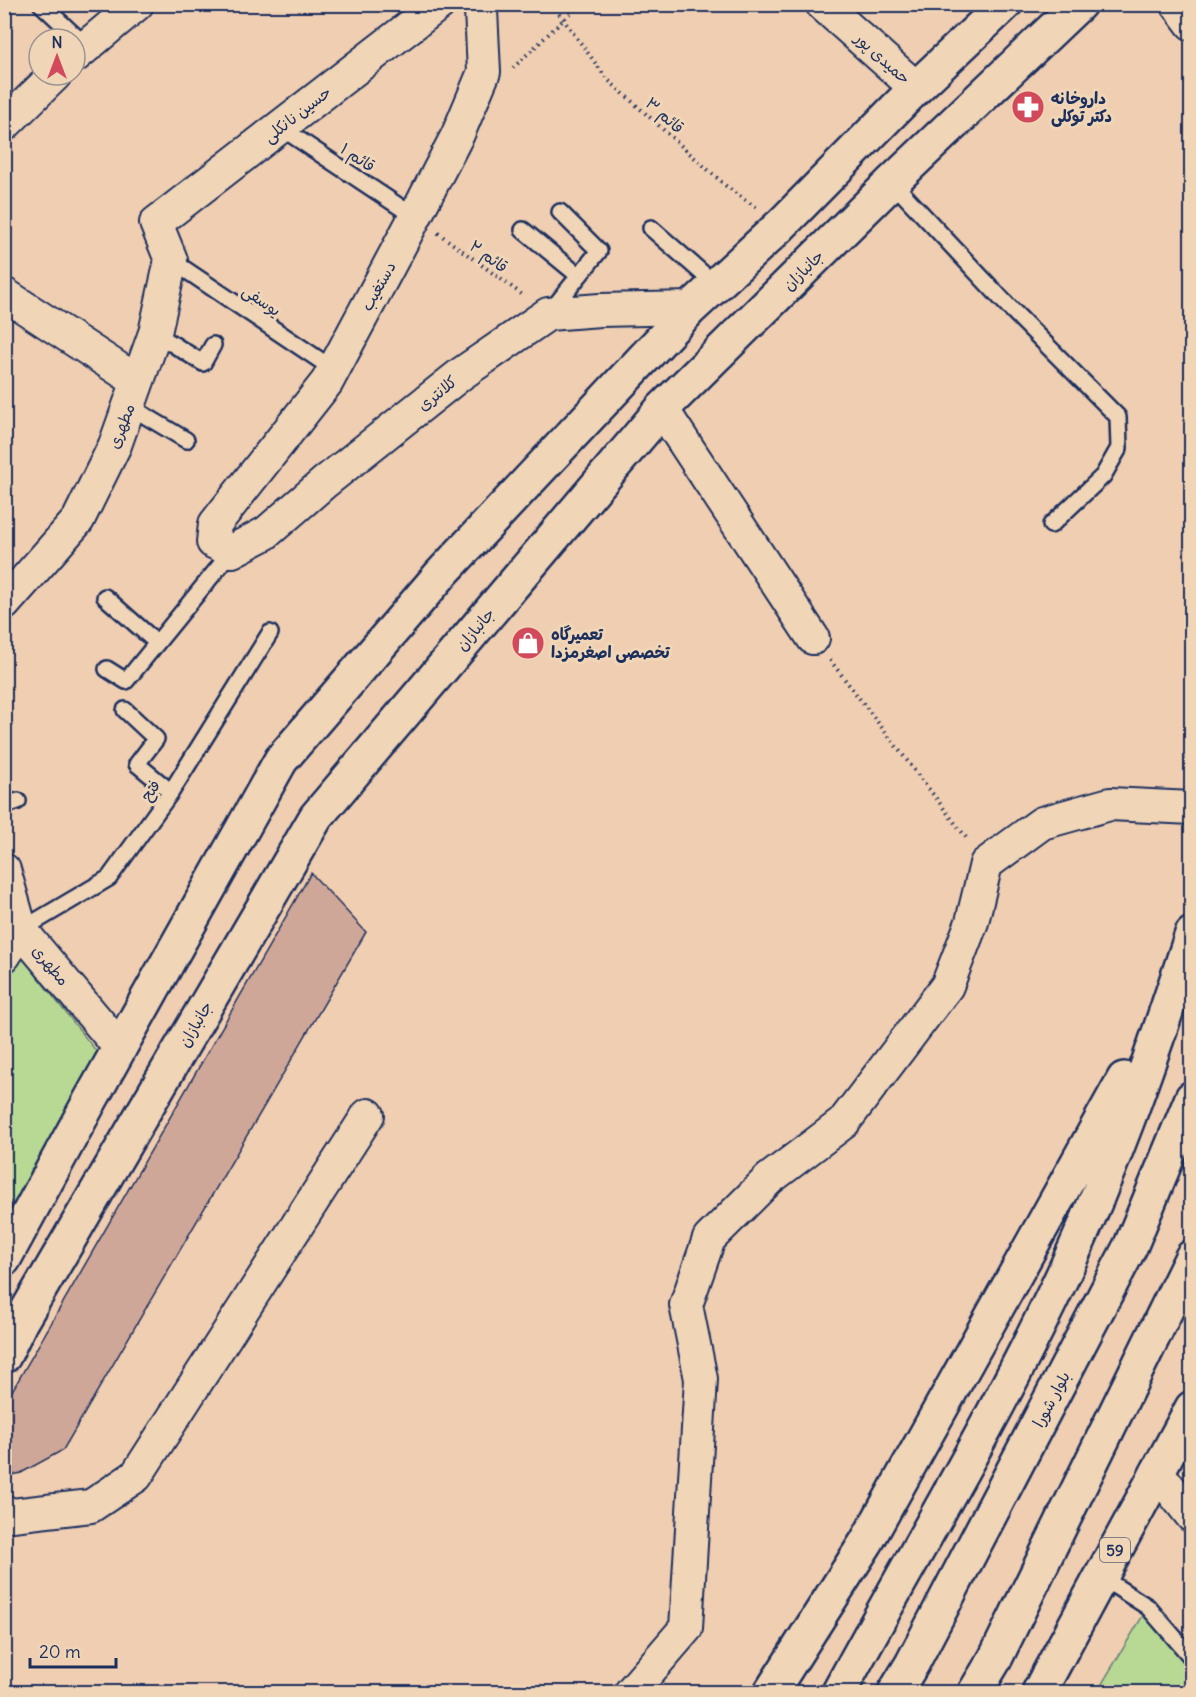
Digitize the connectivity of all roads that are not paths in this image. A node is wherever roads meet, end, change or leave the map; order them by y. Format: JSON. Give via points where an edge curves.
{"nodes":[{"id":1,"x":41,"y":4,"type":"edge"},
{"id":2,"x":137,"y":4,"type":"edge"},
{"id":3,"x":439,"y":4,"type":"edge"},
{"id":4,"x":479,"y":4,"type":"edge"},
{"id":5,"x":822,"y":4,"type":"edge"},
{"id":6,"x":1005,"y":4,"type":"edge"},
{"id":7,"x":1078,"y":4,"type":"edge"},
{"id":8,"x":1177,"y":4,"type":"edge"},
{"id":9,"x":1191,"y":24,"type":"edge"},
{"id":10,"x":60,"y":27,"type":"edge"},
{"id":11,"x":87,"y":45,"type":"edge"},
{"id":12,"x":43,"y":87,"type":"edge"},
{"id":13,"x":916,"y":88,"type":"junction"},
{"id":14,"x":4,"y":125,"type":"edge"},
{"id":15,"x":280,"y":127,"type":"junction"},
{"id":16,"x":892,"y":182,"type":"junction"},
{"id":17,"x":560,"y":212,"type":"dead end"},
{"id":18,"x":416,"y":217,"type":"junction"},
{"id":19,"x":651,"y":228,"type":"dead end"},
{"id":20,"x":523,"y":230,"type":"dead end"},
{"id":21,"x":171,"y":260,"type":"junction"},
{"id":22,"x":579,"y":276,"type":"junction"},
{"id":23,"x":717,"y":286,"type":"junction"},
{"id":24,"x":4,"y":294,"type":"edge"},
{"id":25,"x":691,"y":308,"type":"junction"},
{"id":26,"x":548,"y":314,"type":"junction"},
{"id":27,"x":155,"y":333,"type":"junction"},
{"id":28,"x":213,"y":345,"type":"dead end"},
{"id":29,"x":333,"y":369,"type":"junction"},
{"id":30,"x":133,"y":394,"type":"junction"},
{"id":31,"x":662,"y":409,"type":"junction"},
{"id":32,"x":186,"y":440,"type":"dead end"},
{"id":33,"x":1051,"y":525,"type":"dead end"},
{"id":34,"x":222,"y":546,"type":"junction"},
{"id":35,"x":105,"y":597,"type":"dead end"},
{"id":36,"x":4,"y":604,"type":"edge"},
{"id":37,"x":270,"y":633,"type":"dead end"},
{"id":38,"x":813,"y":638,"type":"road end"},
{"id":39,"x":157,"y":643,"type":"junction"},
{"id":40,"x":107,"y":669,"type":"dead end"},
{"id":41,"x":125,"y":710,"type":"dead end"},
{"id":42,"x":171,"y":792,"type":"junction"},
{"id":43,"x":1191,"y":808,"type":"edge"},
{"id":44,"x":4,"y":870,"type":"edge"},
{"id":45,"x":21,"y":930,"type":"junction"},
{"id":46,"x":1191,"y":934,"type":"edge"},
{"id":47,"x":4,"y":956,"type":"edge"},
{"id":48,"x":1172,"y":994,"type":"junction"},
{"id":49,"x":120,"y":1048,"type":"junction"},
{"id":50,"x":1191,"y":1098,"type":"edge"},
{"id":51,"x":91,"y":1099,"type":"junction"},
{"id":52,"x":368,"y":1115,"type":"dead end"},
{"id":53,"x":134,"y":1126,"type":"junction"},
{"id":54,"x":13,"y":1223,"type":"edge"},
{"id":55,"x":1191,"y":1257,"type":"edge"},
{"id":56,"x":4,"y":1259,"type":"edge"},
{"id":57,"x":4,"y":1356,"type":"edge"},
{"id":58,"x":1191,"y":1408,"type":"edge"},
{"id":59,"x":1157,"y":1472,"type":"junction"},
{"id":60,"x":4,"y":1511,"type":"edge"},
{"id":61,"x":1191,"y":1516,"type":"edge"},
{"id":62,"x":1101,"y":1577,"type":"junction"},
{"id":63,"x":1191,"y":1658,"type":"edge"},
{"id":64,"x":631,"y":1692,"type":"edge"},
{"id":65,"x":771,"y":1692,"type":"edge"},
{"id":66,"x":839,"y":1692,"type":"edge"},
{"id":67,"x":895,"y":1692,"type":"edge"},
{"id":68,"x":975,"y":1692,"type":"edge"},
{"id":69,"x":1039,"y":1692,"type":"edge"}],
"edges":[{"from":1,"to":10,"type":"lane"},
{"from":2,"to":11,"type":"street"},
{"from":3,"to":15,"type":"street","name":"حسین نانکلی"},
{"from":4,"to":18,"type":"street","name":"دستغیب","via":[[484,72]]},
{"from":5,"to":13,"type":"street","name":"حمیدی پور"},
{"from":6,"to":13,"type":"main road"},
{"from":7,"to":16,"type":"main road","name":"جانبازان"},
{"from":8,"to":9,"type":"street"},
{"from":12,"to":14,"type":"street"},
{"from":13,"to":23,"type":"main road"},
{"from":15,"to":18,"type":"lane","name":"قائم ۱"},
{"from":15,"to":21,"type":"street","name":"حسین نانکلی","via":[[156,222]]},
{"from":16,"to":31,"type":"main road","name":"جانبازان"},
{"from":16,"to":33,"type":"lane","via":[[1118,417],[1119,448],[1103,476]]},
{"from":17,"to":22,"type":"lane","via":[[599,251]]},
{"from":18,"to":29,"type":"street","name":"دستغیب"},
{"from":19,"to":23,"type":"lane"},
{"from":20,"to":22,"type":"lane"},
{"from":21,"to":27,"type":"street","name":"مطهری"},
{"from":21,"to":29,"type":"lane","name":"یوسفی"},
{"from":22,"to":26,"type":"lane"},
{"from":23,"to":25,"type":"main road"},
{"from":24,"to":30,"type":"street"},
{"from":25,"to":26,"type":"street"},
{"from":25,"to":49,"type":"main road","via":[[441,574],[281,760]]},
{"from":26,"to":34,"type":"street","name":"کلانتری","via":[[461,374],[266,533]]},
{"from":27,"to":28,"type":"lane","via":[[203,363]]},
{"from":27,"to":30,"type":"street","name":"مطهری"},
{"from":29,"to":34,"type":"street","name":"دستغیب","via":[[327,382],[215,524]]},
{"from":30,"to":32,"type":"lane"},
{"from":30,"to":36,"type":"street","name":"مطهری","via":[[115,445],[78,520]]},
{"from":31,"to":38,"type":"street"},
{"from":31,"to":53,"type":"main road","name":"جانبازان","via":[[316,817]]},
{"from":34,"to":39,"type":"lane"},
{"from":35,"to":39,"type":"lane"},
{"from":37,"to":42,"type":"lane","name":"فتح"},
{"from":39,"to":40,"type":"lane","via":[[126,681]]},
{"from":41,"to":42,"type":"lane","via":[[156,739],[137,764]]},
{"from":42,"to":45,"type":"lane","name":"فتح","via":[[109,878]]},
{"from":43,"to":64,"type":"street","via":[[1110,804],[1042,823],[986,864],[972,922],[947,986],[843,1123],[769,1179],[709,1239],[686,1305],[701,1379],[686,1628]]},
{"from":44,"to":45,"type":"street","name":"مطهری"},
{"from":45,"to":47,"type":"street"},
{"from":45,"to":49,"type":"street","name":"مطهری"},
{"from":46,"to":48,"type":"main road"},
{"from":48,"to":65,"type":"main road","via":[[867,1541]]},
{"from":48,"to":66,"type":"main road","via":[[1103,1185],[1050,1302]]},
{"from":49,"to":51,"type":"main road"},
{"from":50,"to":67,"type":"main road","name":"بلوار شورا","via":[[1131,1245]]},
{"from":51,"to":53,"type":"main road","via":[[90,1113],[102,1131],[122,1133]]},
{"from":51,"to":54,"type":"main road"},
{"from":52,"to":60,"type":"street","via":[[136,1476],[91,1506],[12,1515]]},
{"from":53,"to":57,"type":"main road","name":"جانبازان"},
{"from":54,"to":56,"type":"main road"},
{"from":55,"to":68,"type":"main road"},
{"from":58,"to":59,"type":"main road","number":"59"},
{"from":59,"to":61,"type":"street"},
{"from":59,"to":62,"type":"main road","number":"59"},
{"from":62,"to":63,"type":"lane","via":[[1148,1607]]},
{"from":62,"to":69,"type":"main road","number":"59"}]}
